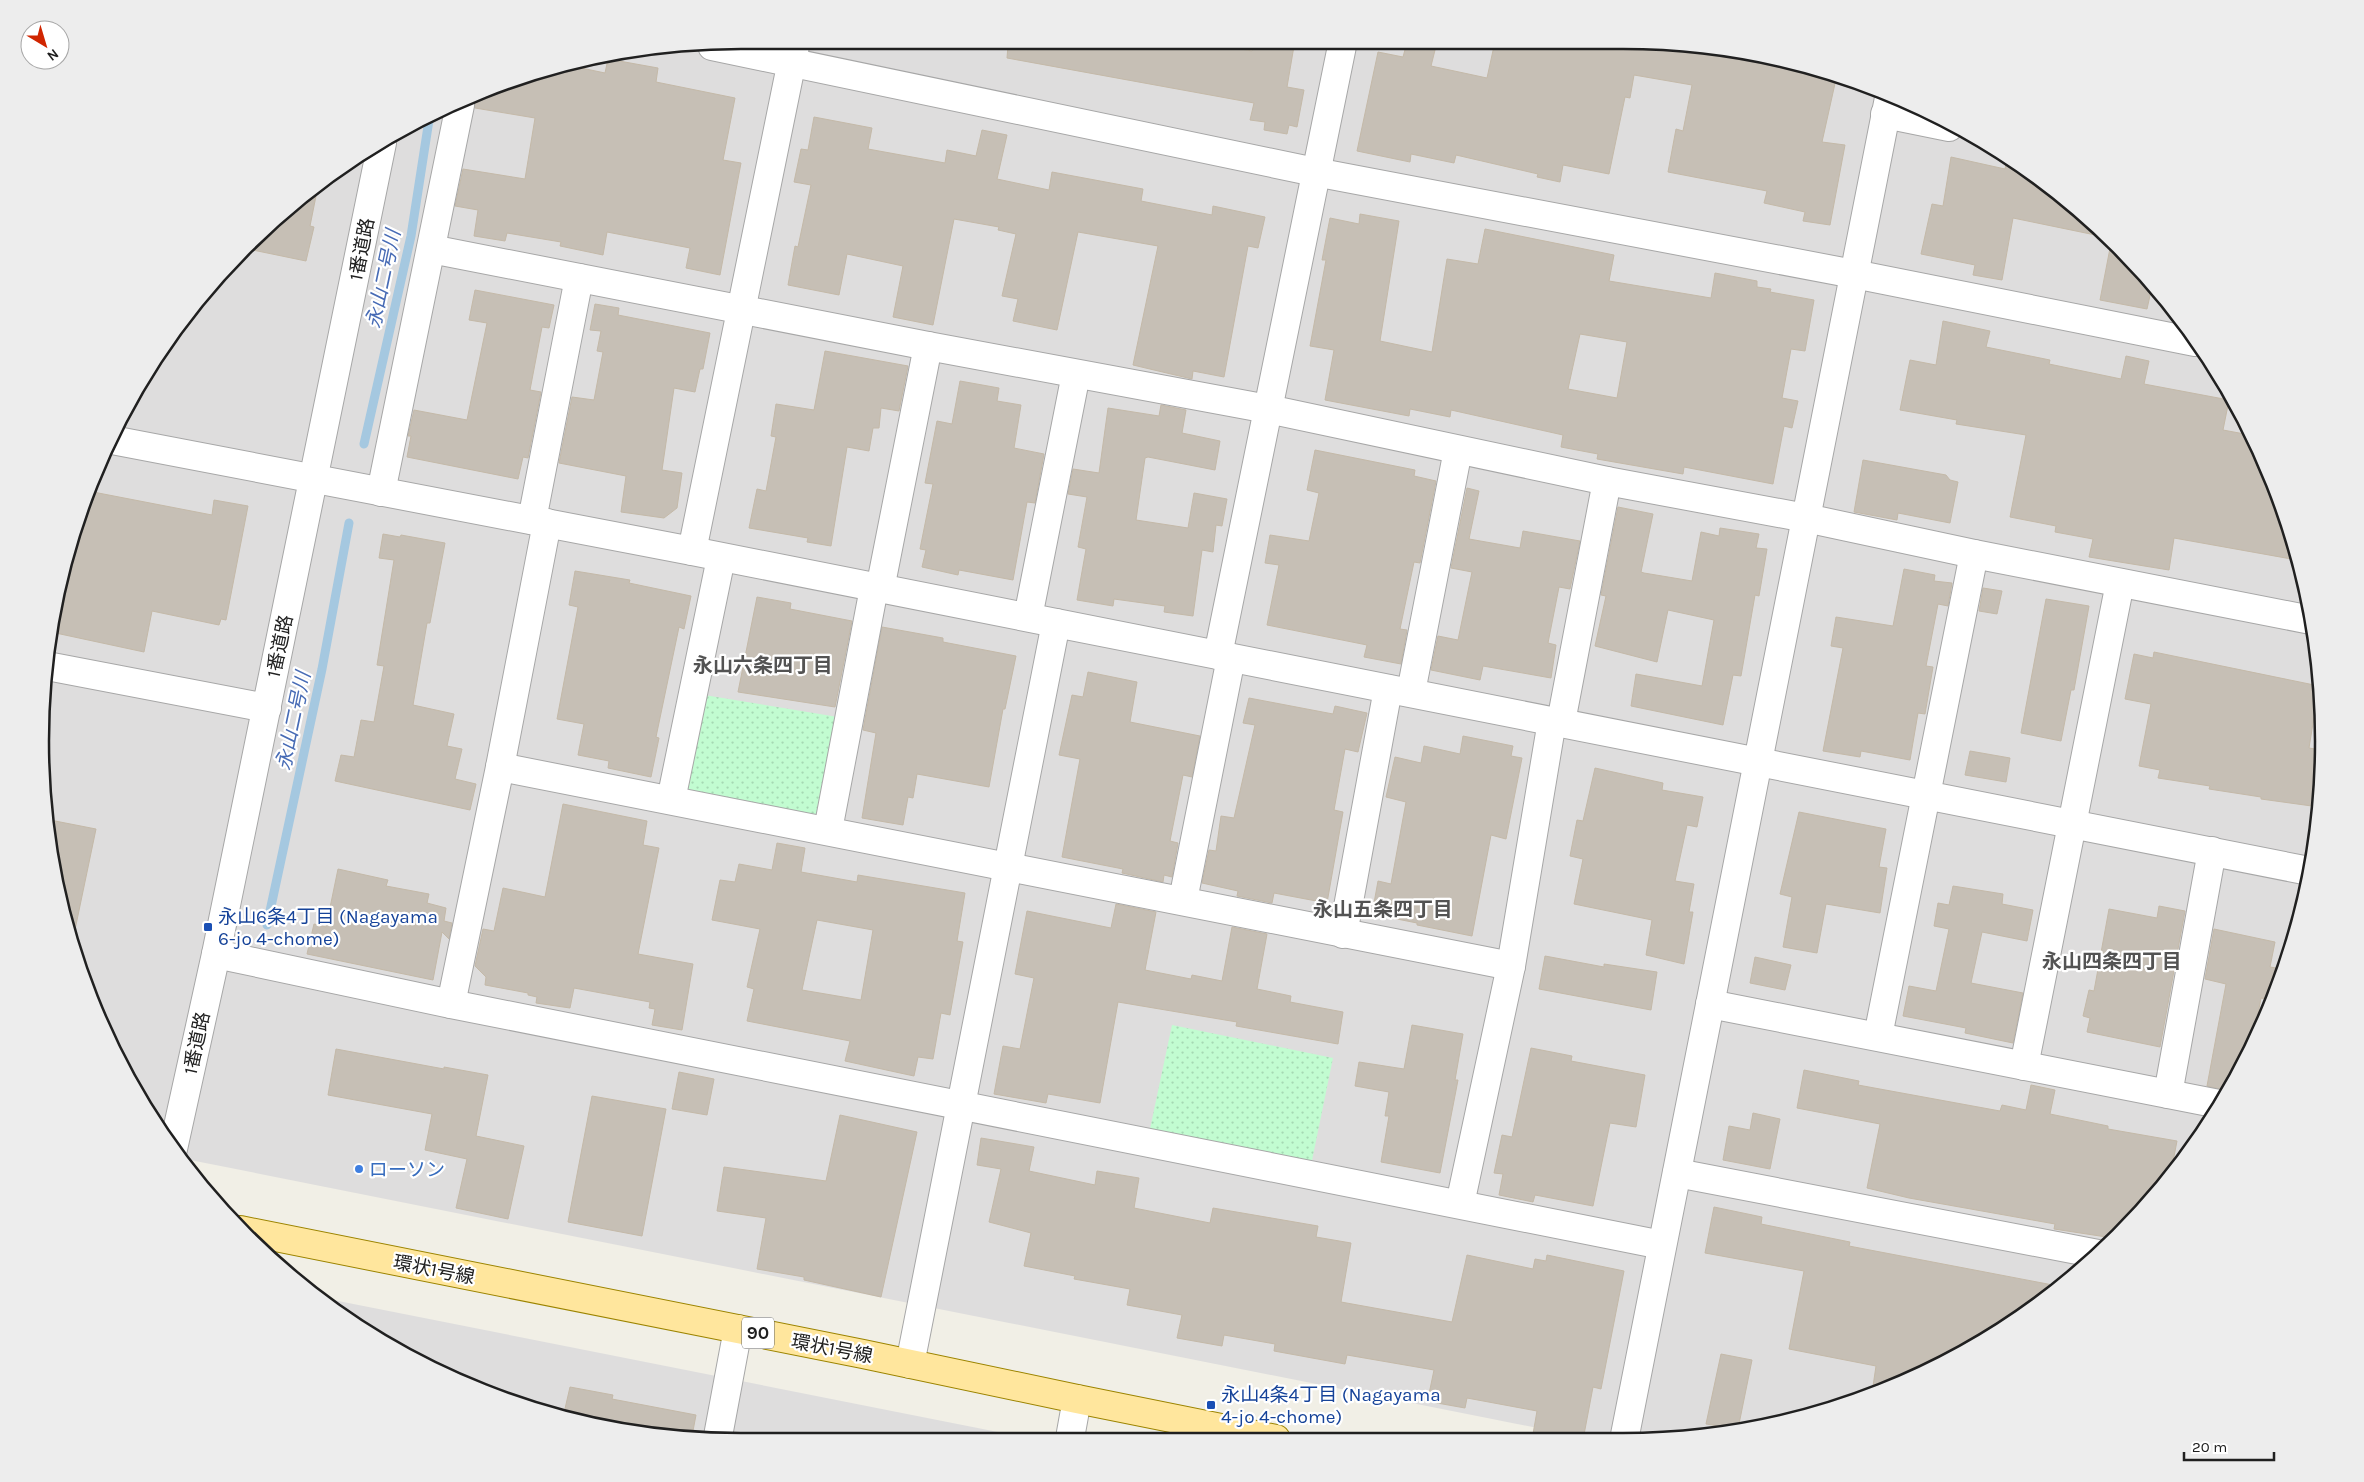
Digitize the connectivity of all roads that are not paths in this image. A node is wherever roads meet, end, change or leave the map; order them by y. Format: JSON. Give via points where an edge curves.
{"nodes":[{"id":1,"x":743,"y":49,"type":"edge"},
{"id":2,"x":1341,"y":49,"type":"edge"},
{"id":3,"x":794,"y":54,"type":"edge"},
{"id":4,"x":1888,"y":104,"type":"edge"},
{"id":5,"x":459,"y":109,"type":"edge"},
{"id":6,"x":1923,"y":117,"type":"edge"},
{"id":7,"x":381,"y":150,"type":"edge"},
{"id":8,"x":1315,"y":172,"type":"junction"},
{"id":9,"x":431,"y":249,"type":"junction"},
{"id":10,"x":1854,"y":274,"type":"junction"},
{"id":11,"x":580,"y":278,"type":"junction"},
{"id":12,"x":742,"y":310,"type":"junction"},
{"id":13,"x":2187,"y":340,"type":"edge"},
{"id":14,"x":928,"y":346,"type":"junction"},
{"id":15,"x":1076,"y":374,"type":"junction"},
{"id":16,"x":1268,"y":409,"type":"junction"},
{"id":17,"x":117,"y":441,"type":"edge"},
{"id":18,"x":1458,"y":450,"type":"junction"},
{"id":19,"x":314,"y":479,"type":"junction"},
{"id":20,"x":1608,"y":481,"type":"junction"},
{"id":21,"x":381,"y":492,"type":"junction"},
{"id":22,"x":1806,"y":518,"type":"junction"},
{"id":23,"x":540,"y":521,"type":"junction"},
{"id":24,"x":692,"y":551,"type":"junction"},
{"id":25,"x":1974,"y":554,"type":"junction"},
{"id":26,"x":721,"y":558,"type":"junction"},
{"id":27,"x":2120,"y":583,"type":"junction"},
{"id":28,"x":877,"y":588,"type":"junction"},
{"id":29,"x":1028,"y":617,"type":"junction"},
{"id":30,"x":2304,"y":619,"type":"edge"},
{"id":31,"x":1056,"y":623,"type":"junction"},
{"id":32,"x":1225,"y":657,"type":"junction"},
{"id":33,"x":53,"y":667,"type":"edge"},
{"id":34,"x":1399,"y":690,"type":"junction"},
{"id":35,"x":267,"y":708,"type":"junction"},
{"id":36,"x":1557,"y":722,"type":"junction"},
{"id":37,"x":1757,"y":762,"type":"junction"},
{"id":38,"x":500,"y":766,"type":"junction"},
{"id":39,"x":1926,"y":794,"type":"junction"},
{"id":40,"x":671,"y":800,"type":"junction"},
{"id":41,"x":2071,"y":822,"type":"junction"},
{"id":42,"x":828,"y":830,"type":"junction"},
{"id":43,"x":2212,"y":851,"type":"junction"},
{"id":44,"x":1009,"y":867,"type":"junction"},
{"id":45,"x":2303,"y":870,"type":"edge"},
{"id":46,"x":1183,"y":900,"type":"junction"},
{"id":47,"x":1343,"y":934,"type":"junction"},
{"id":48,"x":216,"y":954,"type":"junction"},
{"id":49,"x":1511,"y":966,"type":"junction"},
{"id":50,"x":450,"y":1004,"type":"junction"},
{"id":51,"x":1710,"y":1004,"type":"junction"},
{"id":52,"x":1878,"y":1036,"type":"junction"},
{"id":53,"x":2024,"y":1066,"type":"junction"},
{"id":54,"x":2168,"y":1094,"type":"junction"},
{"id":55,"x":2213,"y":1103,"type":"edge"},
{"id":56,"x":960,"y":1106,"type":"junction"},
{"id":57,"x":175,"y":1139,"type":"edge"},
{"id":58,"x":1676,"y":1172,"type":"junction"},
{"id":59,"x":1460,"y":1204,"type":"junction"},
{"id":60,"x":255,"y":1233,"type":"edge"},
{"id":61,"x":1662,"y":1246,"type":"junction"},
{"id":62,"x":2088,"y":1252,"type":"edge"},
{"id":63,"x":738,"y":1329,"type":"junction"},
{"id":64,"x":910,"y":1364,"type":"junction"},
{"id":65,"x":1077,"y":1400,"type":"junction"},
{"id":66,"x":719,"y":1433,"type":"edge"},
{"id":67,"x":1071,"y":1433,"type":"edge"},
{"id":68,"x":1245,"y":1433,"type":"edge"},
{"id":69,"x":1625,"y":1433,"type":"edge"}],
"edges":[{"from":1,"to":3,"type":"street"},
{"from":2,"to":8,"type":"street"},
{"from":3,"to":8,"type":"street"},
{"from":3,"to":12,"type":"street"},
{"from":4,"to":6,"type":"street"},
{"from":4,"to":10,"type":"street"},
{"from":5,"to":9,"type":"street"},
{"from":7,"to":19,"type":"street","name":"1番道路"},
{"from":8,"to":10,"type":"street"},
{"from":8,"to":16,"type":"street"},
{"from":9,"to":11,"type":"street"},
{"from":9,"to":21,"type":"street"},
{"from":10,"to":13,"type":"street"},
{"from":10,"to":22,"type":"street"},
{"from":11,"to":12,"type":"street"},
{"from":11,"to":23,"type":"street"},
{"from":12,"to":14,"type":"street"},
{"from":12,"to":24,"type":"street"},
{"from":14,"to":15,"type":"street"},
{"from":14,"to":28,"type":"street"},
{"from":15,"to":16,"type":"street"},
{"from":15,"to":29,"type":"street"},
{"from":16,"to":18,"type":"street"},
{"from":16,"to":32,"type":"street"},
{"from":17,"to":19,"type":"street"},
{"from":18,"to":20,"type":"street"},
{"from":18,"to":34,"type":"street"},
{"from":19,"to":21,"type":"street"},
{"from":19,"to":35,"type":"street","name":"1番道路"},
{"from":20,"to":22,"type":"street"},
{"from":20,"to":36,"type":"street"},
{"from":21,"to":23,"type":"street"},
{"from":22,"to":25,"type":"street"},
{"from":22,"to":37,"type":"street"},
{"from":23,"to":24,"type":"street"},
{"from":23,"to":38,"type":"street"},
{"from":24,"to":26,"type":"street"},
{"from":25,"to":27,"type":"street"},
{"from":25,"to":39,"type":"street"},
{"from":26,"to":28,"type":"street"},
{"from":26,"to":40,"type":"street"},
{"from":27,"to":30,"type":"street"},
{"from":27,"to":41,"type":"street"},
{"from":28,"to":29,"type":"street"},
{"from":28,"to":42,"type":"street"},
{"from":29,"to":31,"type":"street"},
{"from":31,"to":32,"type":"street"},
{"from":31,"to":44,"type":"street"},
{"from":32,"to":34,"type":"street"},
{"from":32,"to":46,"type":"street"},
{"from":33,"to":35,"type":"street"},
{"from":34,"to":36,"type":"street"},
{"from":34,"to":47,"type":"street"},
{"from":35,"to":48,"type":"street","name":"1番道路"},
{"from":36,"to":37,"type":"street"},
{"from":36,"to":49,"type":"street"},
{"from":37,"to":39,"type":"street"},
{"from":37,"to":51,"type":"street"},
{"from":38,"to":40,"type":"street"},
{"from":38,"to":50,"type":"street"},
{"from":39,"to":41,"type":"street"},
{"from":39,"to":52,"type":"street"},
{"from":40,"to":42,"type":"street"},
{"from":41,"to":43,"type":"street"},
{"from":41,"to":53,"type":"street"},
{"from":42,"to":44,"type":"street"},
{"from":43,"to":45,"type":"street"},
{"from":43,"to":54,"type":"street"},
{"from":44,"to":46,"type":"street"},
{"from":44,"to":56,"type":"street"},
{"from":46,"to":47,"type":"street"},
{"from":47,"to":49,"type":"street"},
{"from":48,"to":50,"type":"street"},
{"from":48,"to":57,"type":"street","name":"1番道路"},
{"from":49,"to":59,"type":"street"},
{"from":50,"to":56,"type":"street"},
{"from":51,"to":52,"type":"street"},
{"from":51,"to":58,"type":"street"},
{"from":52,"to":53,"type":"street"},
{"from":53,"to":54,"type":"street"},
{"from":54,"to":55,"type":"street"},
{"from":56,"to":59,"type":"street"},
{"from":56,"to":64,"type":"street"},
{"from":58,"to":61,"type":"street"},
{"from":58,"to":62,"type":"street"},
{"from":59,"to":61,"type":"street"},
{"from":60,"to":63,"type":"main road","name":"環状1号線","number":"90"},
{"from":61,"to":69,"type":"street"},
{"from":63,"to":64,"type":"main road","name":"環状1号線","number":"90"},
{"from":63,"to":66,"type":"street"},
{"from":64,"to":65,"type":"main road","name":"環状1号線","number":"90"},
{"from":65,"to":67,"type":"street"},
{"from":65,"to":68,"type":"main road","name":"環状1号線","number":"90"}]}
